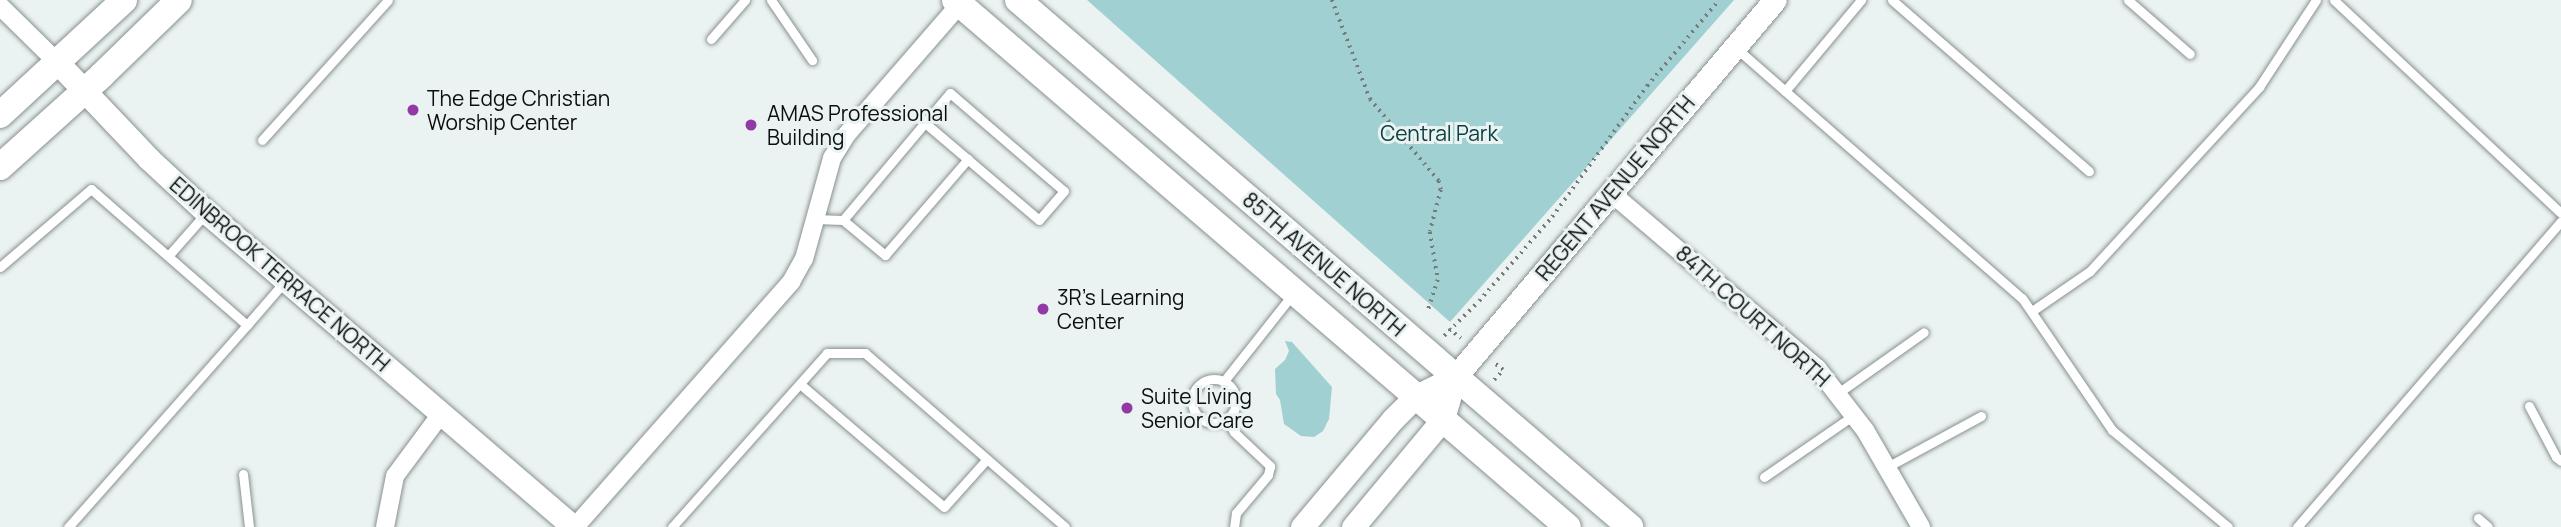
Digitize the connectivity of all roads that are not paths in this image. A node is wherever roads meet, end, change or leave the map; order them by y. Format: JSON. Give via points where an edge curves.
{"nodes":[{"id":1,"x":124,"y":0,"type":"edge"},
{"id":2,"x":179,"y":0,"type":"edge"},
{"id":3,"x":388,"y":0,"type":"edge"},
{"id":4,"x":745,"y":0,"type":"edge"},
{"id":5,"x":771,"y":0,"type":"edge"},
{"id":6,"x":1018,"y":0,"type":"edge"},
{"id":7,"x":1775,"y":0,"type":"edge"},
{"id":8,"x":1861,"y":0,"type":"edge"},
{"id":9,"x":1892,"y":0,"type":"edge"},
{"id":10,"x":2128,"y":0,"type":"edge"},
{"id":11,"x":2316,"y":0,"type":"edge"},
{"id":12,"x":2334,"y":0,"type":"edge"},
{"id":13,"x":958,"y":2,"type":"edge"},
{"id":14,"x":0,"y":6,"type":"edge"},
{"id":15,"x":711,"y":39,"type":"dead end"},
{"id":16,"x":1735,"y":47,"type":"junction"},
{"id":17,"x":2190,"y":54,"type":"dead end"},
{"id":18,"x":812,"y":60,"type":"dead end"},
{"id":19,"x":58,"y":63,"type":"junction"},
{"id":20,"x":85,"y":91,"type":"junction"},
{"id":21,"x":1785,"y":91,"type":"junction"},
{"id":22,"x":0,"y":114,"type":"edge"},
{"id":23,"x":925,"y":122,"type":"junction"},
{"id":24,"x":262,"y":140,"type":"dead end"},
{"id":25,"x":968,"y":159,"type":"junction"},
{"id":26,"x":0,"y":167,"type":"edge"},
{"id":27,"x":2089,"y":171,"type":"dead end"},
{"id":28,"x":1610,"y":192,"type":"junction"},
{"id":29,"x":206,"y":212,"type":"junction"},
{"id":30,"x":2561,"y":212,"type":"edge"},
{"id":31,"x":815,"y":219,"type":"junction"},
{"id":32,"x":843,"y":220,"type":"junction"},
{"id":33,"x":2561,"y":221,"type":"edge"},
{"id":34,"x":169,"y":255,"type":"junction"},
{"id":35,"x":0,"y":267,"type":"edge"},
{"id":36,"x":286,"y":280,"type":"junction"},
{"id":37,"x":1296,"y":291,"type":"junction"},
{"id":38,"x":2032,"y":311,"type":"junction"},
{"id":39,"x":247,"y":325,"type":"junction"},
{"id":40,"x":1924,"y":332,"type":"dead end"},
{"id":41,"x":1455,"y":377,"type":"junction"},
{"id":42,"x":1224,"y":381,"type":"junction"},
{"id":43,"x":800,"y":384,"type":"junction"},
{"id":44,"x":1838,"y":393,"type":"junction"},
{"id":45,"x":1416,"y":396,"type":"junction"},
{"id":46,"x":2529,"y":406,"type":"dead end"},
{"id":47,"x":441,"y":414,"type":"junction"},
{"id":48,"x":1854,"y":415,"type":"junction"},
{"id":49,"x":1981,"y":416,"type":"dead end"},
{"id":50,"x":1226,"y":419,"type":"junction"},
{"id":51,"x":1443,"y":419,"type":"junction"},
{"id":52,"x":987,"y":459,"type":"junction"},
{"id":53,"x":2561,"y":461,"type":"edge"},
{"id":54,"x":1887,"y":467,"type":"junction"},
{"id":55,"x":243,"y":474,"type":"dead end"},
{"id":56,"x":1764,"y":477,"type":"dead end"},
{"id":57,"x":2478,"y":518,"type":"dead end"},
{"id":58,"x":68,"y":527,"type":"edge"},
{"id":59,"x":249,"y":527,"type":"edge"},
{"id":60,"x":385,"y":527,"type":"edge"},
{"id":61,"x":574,"y":527,"type":"edge"},
{"id":62,"x":672,"y":527,"type":"edge"},
{"id":63,"x":1065,"y":527,"type":"edge"},
{"id":64,"x":1234,"y":527,"type":"edge"},
{"id":65,"x":1302,"y":527,"type":"edge"},
{"id":66,"x":1353,"y":527,"type":"edge"},
{"id":67,"x":1568,"y":527,"type":"edge"},
{"id":68,"x":1630,"y":527,"type":"edge"},
{"id":69,"x":1921,"y":527,"type":"edge"},
{"id":70,"x":2228,"y":527,"type":"edge"},
{"id":71,"x":2297,"y":527,"type":"edge"},
{"id":72,"x":2488,"y":527,"type":"edge"}],
"edges":[{"from":1,"to":19,"type":"main road"},
{"from":2,"to":20,"type":"main road"},
{"from":3,"to":24,"type":"lane"},
{"from":4,"to":15,"type":"lane"},
{"from":5,"to":18,"type":"lane"},
{"from":6,"to":41,"type":"main road","name":"85TH AVENUE NORTH"},
{"from":7,"to":16,"type":"street","name":"REGENT AVENUE NORTH"},
{"from":8,"to":21,"type":"lane"},
{"from":9,"to":27,"type":"lane"},
{"from":10,"to":17,"type":"lane"},
{"from":11,"to":38,"type":"lane","via":[[2259,87],[2090,271]]},
{"from":12,"to":30,"type":"lane"},
{"from":13,"to":31,"type":"street","via":[[832,158]]},
{"from":13,"to":37,"type":"main road","name":"85TH AVENUE NORTH"},
{"from":14,"to":19,"type":"street","name":"EDINBROOK TERRACE NORTH"},
{"from":16,"to":21,"type":"lane"},
{"from":16,"to":28,"type":"street","name":"REGENT AVENUE NORTH"},
{"from":19,"to":20,"type":"street","name":"EDINBROOK TERRACE NORTH"},
{"from":19,"to":22,"type":"main road"},
{"from":20,"to":26,"type":"main road"},
{"from":20,"to":29,"type":"street","name":"EDINBROOK TERRACE NORTH"},
{"from":21,"to":38,"type":"lane"},
{"from":23,"to":25,"type":"lane"},
{"from":23,"to":25,"type":"lane","via":[[950,93],[1065,191],[1040,220]]},
{"from":23,"to":32,"type":"lane"},
{"from":25,"to":32,"type":"lane","via":[[885,256]]},
{"from":28,"to":41,"type":"street","name":"REGENT AVENUE NORTH"},
{"from":28,"to":44,"type":"street","name":"84TH COURT NORTH","via":[[1817,368]]},
{"from":29,"to":34,"type":"lane"},
{"from":29,"to":36,"type":"street","name":"EDINBROOK TERRACE NORTH"},
{"from":31,"to":32,"type":"lane"},
{"from":31,"to":61,"type":"street","via":[[804,259],[791,282]]},
{"from":33,"to":71,"type":"lane"},
{"from":34,"to":35,"type":"lane","via":[[91,190]]},
{"from":34,"to":39,"type":"lane"},
{"from":36,"to":39,"type":"lane"},
{"from":36,"to":47,"type":"street","name":"EDINBROOK TERRACE NORTH"},
{"from":37,"to":42,"type":"lane"},
{"from":37,"to":45,"type":"main road","name":"85TH AVENUE NORTH"},
{"from":38,"to":70,"type":"lane","via":[[2112,430]]},
{"from":39,"to":58,"type":"lane"},
{"from":40,"to":44,"type":"lane"},
{"from":41,"to":45,"type":"street","name":"REGENT AVENUE NORTH"},
{"from":41,"to":51,"type":"street","name":"REGENT AVENUE NORTH"},
{"from":41,"to":68,"type":"main road","name":"85TH AVENUE NORTH"},
{"from":42,"to":50,"type":"lane","via":[[1236,397],[1234,411]]},
{"from":42,"to":50,"type":"lane","via":[[1200,384],[1192,404],[1204,420]]},
{"from":43,"to":52,"type":"lane","via":[[827,353],[865,353]]},
{"from":43,"to":52,"type":"lane","via":[[944,507]]},
{"from":43,"to":62,"type":"lane"},
{"from":44,"to":48,"type":"street","name":"84TH COURT NORTH"},
{"from":45,"to":51,"type":"main road","name":"85TH AVENUE NORTH"},
{"from":45,"to":65,"type":"street","name":"REGENT AVENUE NORTH"},
{"from":46,"to":53,"type":"lane"},
{"from":47,"to":60,"type":"street","via":[[395,476]]},
{"from":47,"to":61,"type":"street","name":"EDINBROOK TERRACE NORTH"},
{"from":48,"to":54,"type":"street","name":"84TH COURT NORTH"},
{"from":48,"to":56,"type":"lane"},
{"from":49,"to":54,"type":"lane"},
{"from":50,"to":64,"type":"lane","via":[[1270,466],[1268,475],[1236,513]]},
{"from":51,"to":66,"type":"street","name":"REGENT AVENUE NORTH"},
{"from":51,"to":67,"type":"main road","name":"85TH AVENUE NORTH"},
{"from":52,"to":63,"type":"lane"},
{"from":54,"to":69,"type":"street","name":"84TH COURT NORTH"},
{"from":55,"to":59,"type":"lane"},
{"from":57,"to":72,"type":"lane"}]}
